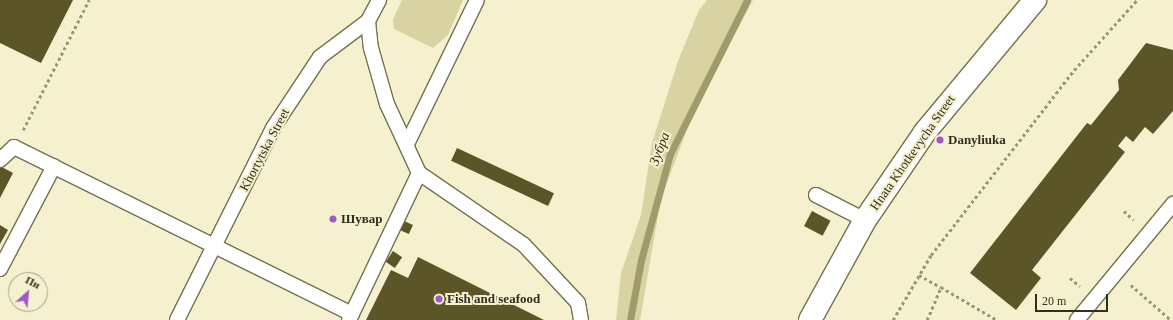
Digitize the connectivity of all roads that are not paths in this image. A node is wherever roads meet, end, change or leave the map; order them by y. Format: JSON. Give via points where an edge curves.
{"nodes":[{"id":1,"x":379,"y":0,"type":"edge"},
{"id":2,"x":477,"y":0,"type":"edge"},
{"id":3,"x":1035,"y":0,"type":"edge"},
{"id":4,"x":368,"y":21,"type":"junction"},
{"id":5,"x":407,"y":144,"type":"junction"},
{"id":6,"x":0,"y":160,"type":"edge"},
{"id":7,"x":54,"y":166,"type":"junction"},
{"id":8,"x":419,"y":173,"type":"junction"},
{"id":9,"x":816,"y":194,"type":"dead end"},
{"id":10,"x":1173,"y":204,"type":"edge"},
{"id":11,"x":865,"y":220,"type":"junction"},
{"id":12,"x":214,"y":246,"type":"junction"},
{"id":13,"x":0,"y":269,"type":"edge"},
{"id":14,"x":350,"y":317,"type":"edge"},
{"id":15,"x":177,"y":320,"type":"edge"},
{"id":16,"x":581,"y":320,"type":"edge"},
{"id":17,"x":810,"y":320,"type":"edge"},
{"id":18,"x":1077,"y":320,"type":"edge"}],
"edges":[{"from":1,"to":4,"type":"lane","name":"Khortytska Street"},
{"from":2,"to":5,"type":"lane"},
{"from":3,"to":11,"type":"street","name":"Hnata Khotkevycha Street","via":[[935,118]]},
{"from":4,"to":5,"type":"lane","via":[[371,48],[387,104]]},
{"from":4,"to":12,"type":"lane","name":"Khortytska Street","via":[[320,57],[273,128]]},
{"from":5,"to":8,"type":"lane"},
{"from":6,"to":7,"type":"lane","via":[[14,147]]},
{"from":7,"to":12,"type":"lane"},
{"from":7,"to":13,"type":"lane"},
{"from":8,"to":14,"type":"lane"},
{"from":8,"to":16,"type":"lane","via":[[524,245],[578,303]]},
{"from":9,"to":11,"type":"lane"},
{"from":10,"to":18,"type":"lane"},
{"from":11,"to":17,"type":"street","name":"Hnata Khotkevycha Street"},
{"from":12,"to":14,"type":"lane"},
{"from":12,"to":15,"type":"lane","name":"Khortytska Street"}]}
